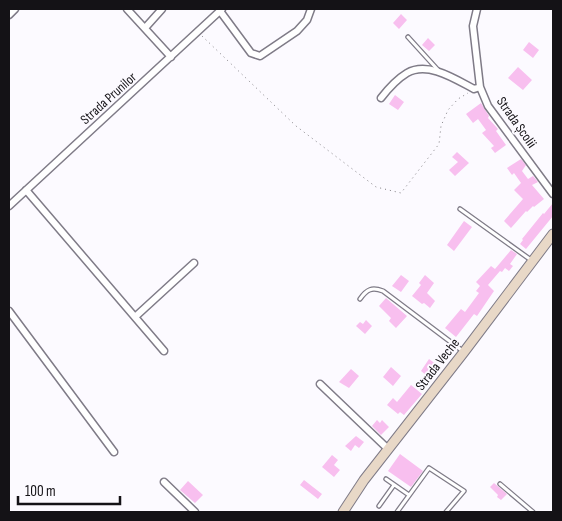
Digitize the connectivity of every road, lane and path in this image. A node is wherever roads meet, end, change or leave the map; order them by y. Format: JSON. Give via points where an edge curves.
{"nodes":[{"id":1,"x":16,"y":9,"type":"edge"},
{"id":2,"x":127,"y":9,"type":"edge"},
{"id":3,"x":162,"y":9,"type":"edge"},
{"id":4,"x":311,"y":9,"type":"edge"},
{"id":5,"x":478,"y":9,"type":"edge"},
{"id":6,"x":221,"y":10,"type":"edge"},
{"id":7,"x":9,"y":15,"type":"edge"},
{"id":8,"x":145,"y":28,"type":"junction"},
{"id":9,"x":197,"y":32,"type":"junction"},
{"id":10,"x":408,"y":37,"type":"dead end"},
{"id":11,"x":171,"y":57,"type":"junction"},
{"id":12,"x":440,"y":72,"type":"junction"},
{"id":13,"x":477,"y":88,"type":"junction"},
{"id":14,"x":380,"y":98,"type":"dead end"},
{"id":15,"x":26,"y":190,"type":"junction"},
{"id":16,"x":553,"y":194,"type":"edge"},
{"id":17,"x":9,"y":206,"type":"edge"},
{"id":18,"x":460,"y":210,"type":"dead end"},
{"id":19,"x":553,"y":234,"type":"edge"},
{"id":20,"x":532,"y":261,"type":"junction"},
{"id":21,"x":194,"y":263,"type":"dead end"},
{"id":22,"x":360,"y":299,"type":"dead end"},
{"id":23,"x":9,"y":311,"type":"edge"},
{"id":24,"x":135,"y":316,"type":"junction"},
{"id":25,"x":164,"y":351,"type":"dead end"},
{"id":26,"x":464,"y":352,"type":"junction"},
{"id":27,"x":320,"y":384,"type":"dead end"},
{"id":28,"x":388,"y":449,"type":"junction"},
{"id":29,"x":114,"y":452,"type":"dead end"},
{"id":30,"x":386,"y":479,"type":"dead end"},
{"id":31,"x":164,"y":482,"type":"dead end"},
{"id":32,"x":500,"y":484,"type":"dead end"},
{"id":33,"x":394,"y":485,"type":"junction"},
{"id":34,"x":409,"y":495,"type":"junction"},
{"id":35,"x":379,"y":506,"type":"dead end"},
{"id":36,"x":195,"y":512,"type":"edge"},
{"id":37,"x":343,"y":512,"type":"edge"},
{"id":38,"x":397,"y":512,"type":"edge"},
{"id":39,"x":446,"y":512,"type":"edge"},
{"id":40,"x":534,"y":512,"type":"edge"}],
"edges":[{"from":1,"to":7,"type":"street"},
{"from":2,"to":8,"type":"street"},
{"from":3,"to":8,"type":"street"},
{"from":4,"to":6,"type":"street","via":[[307,20],[297,30],[260,56],[251,52]]},
{"from":5,"to":13,"type":"street","via":[[474,26]]},
{"from":6,"to":9,"type":"street","name":"Strada Prunilor"},
{"from":8,"to":11,"type":"street"},
{"from":9,"to":11,"type":"street","name":"Strada Prunilor"},
{"from":9,"to":13,"type":"path","via":[[296,126],[376,186],[400,193],[439,144],[440,126],[448,110],[458,99]]},
{"from":10,"to":12,"type":"lane"},
{"from":11,"to":15,"type":"street","name":"Strada Prunilor"},
{"from":12,"to":13,"type":"street"},
{"from":12,"to":14,"type":"street","via":[[424,69],[406,73]]},
{"from":13,"to":16,"type":"street","name":"Strada Școlii"},
{"from":15,"to":17,"type":"street","name":"Strada Prunilor"},
{"from":15,"to":24,"type":"street"},
{"from":18,"to":20,"type":"lane"},
{"from":19,"to":20,"type":"street","name":"Strada Veche"},
{"from":20,"to":26,"type":"street","name":"Strada Veche"},
{"from":21,"to":24,"type":"street"},
{"from":22,"to":26,"type":"lane","via":[[368,290],[383,291]]},
{"from":23,"to":29,"type":"street"},
{"from":24,"to":25,"type":"street"},
{"from":26,"to":28,"type":"street","name":"Strada Veche"},
{"from":27,"to":28,"type":"street"},
{"from":28,"to":37,"type":"street","name":"Strada Veche"},
{"from":30,"to":33,"type":"lane"},
{"from":31,"to":36,"type":"street"},
{"from":32,"to":40,"type":"lane"},
{"from":33,"to":34,"type":"lane"},
{"from":33,"to":35,"type":"lane"},
{"from":34,"to":38,"type":"lane"},
{"from":34,"to":39,"type":"lane","via":[[430,468],[464,491]]}]}
